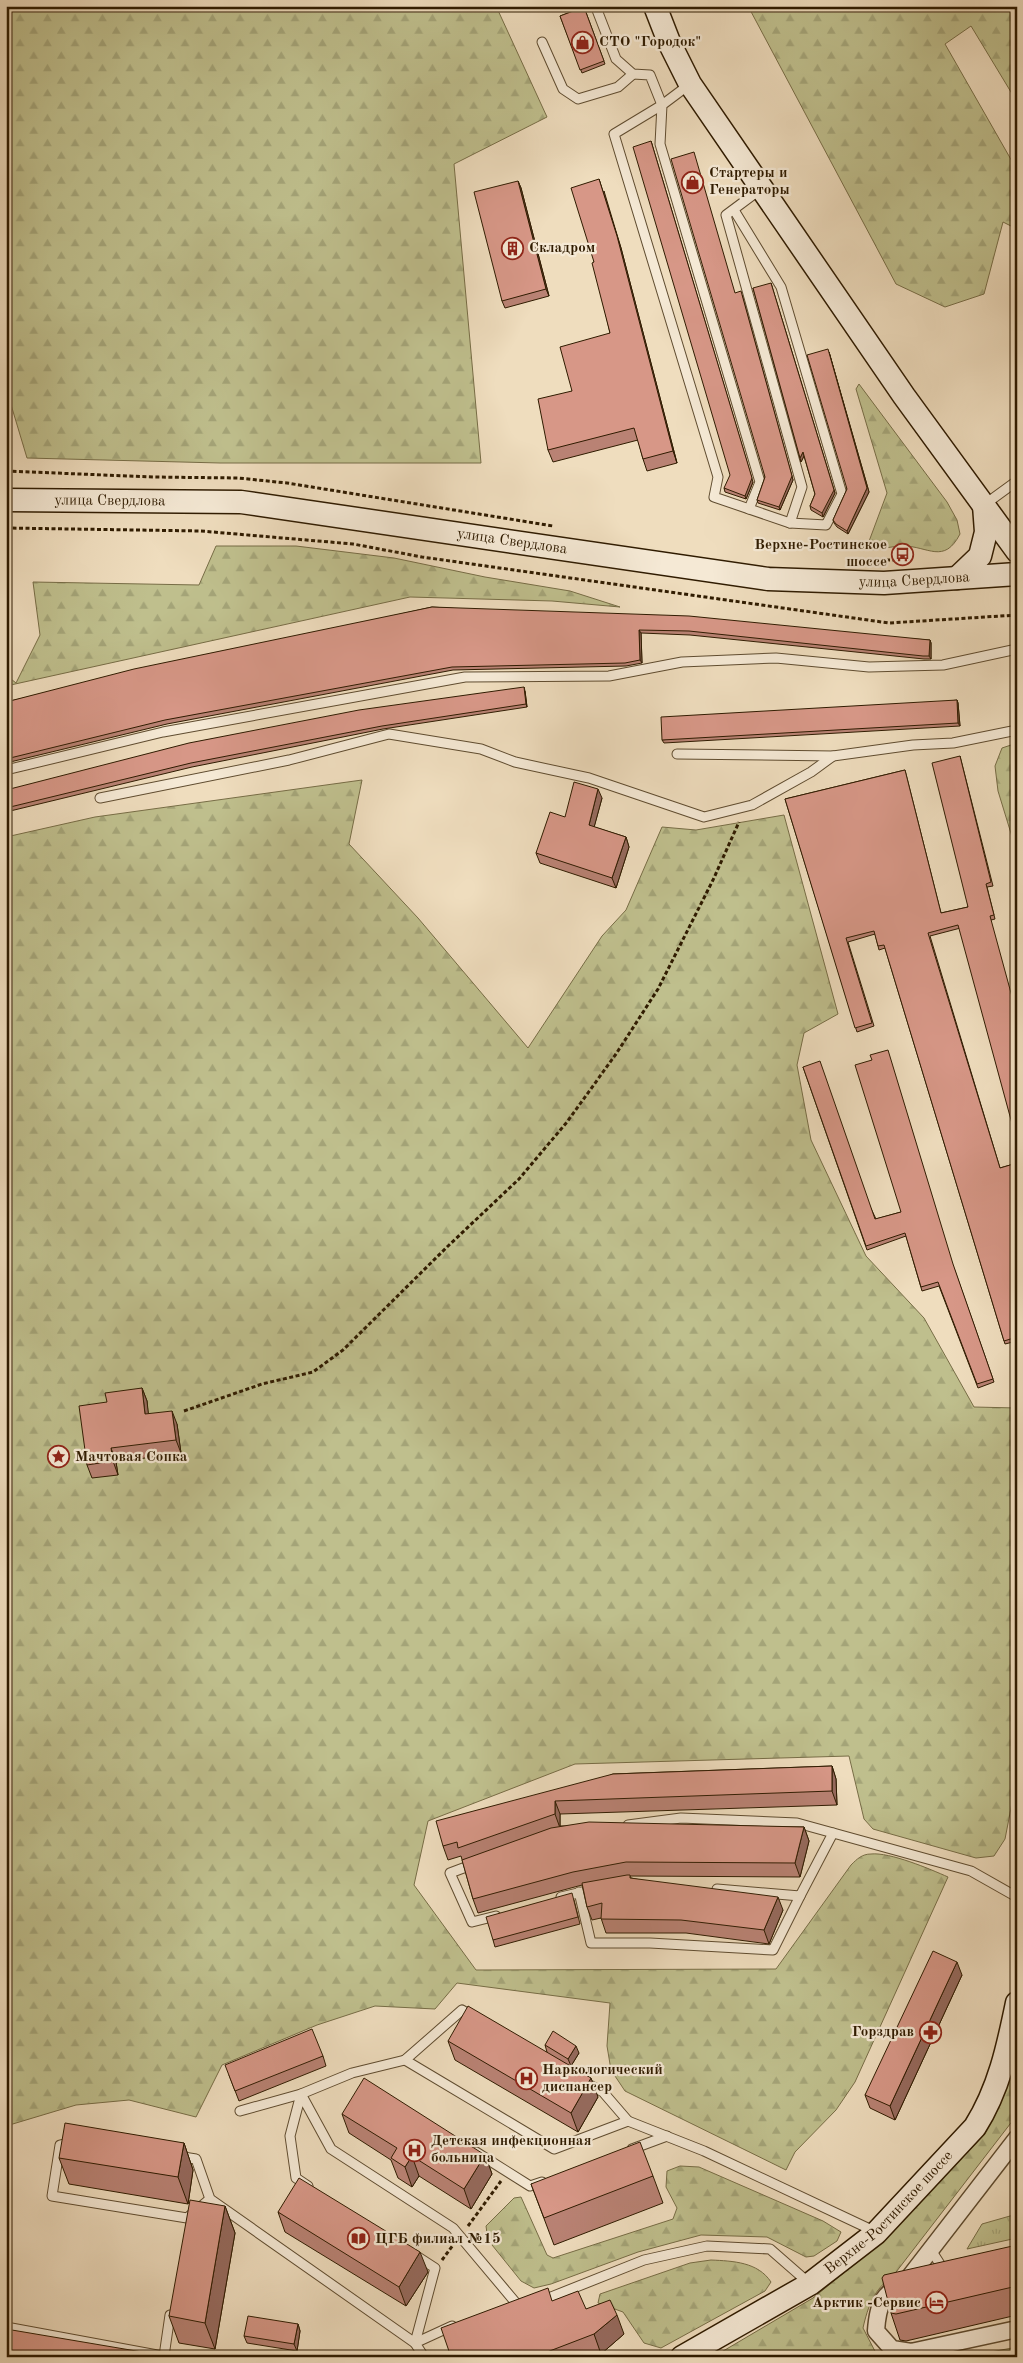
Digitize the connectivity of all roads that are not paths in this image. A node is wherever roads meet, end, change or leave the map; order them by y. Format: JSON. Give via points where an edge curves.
{"nodes":[{"id":1,"x":655,"y":6,"type":"edge"},
{"id":2,"x":597,"y":10,"type":"dead end"},
{"id":3,"x":542,"y":42,"type":"dead end"},
{"id":4,"x":633,"y":74,"type":"junction"},
{"id":5,"x":690,"y":84,"type":"junction"},
{"id":6,"x":662,"y":105,"type":"junction"},
{"id":7,"x":763,"y":188,"type":"junction"},
{"id":8,"x":734,"y":210,"type":"junction"},
{"id":9,"x":1017,"y":481,"type":"edge"},
{"id":10,"x":6,"y":500,"type":"edge"},
{"id":11,"x":984,"y":505,"type":"junction"},
{"id":12,"x":749,"y":509,"type":"junction"},
{"id":13,"x":790,"y":523,"type":"junction"},
{"id":14,"x":1017,"y":551,"type":"edge"},
{"id":15,"x":1017,"y":574,"type":"edge"},
{"id":16,"x":957,"y":578,"type":"junction"},
{"id":17,"x":1017,"y":649,"type":"edge"},
{"id":18,"x":1017,"y":730,"type":"edge"},
{"id":19,"x":677,"y":754,"type":"dead end"},
{"id":20,"x":833,"y":756,"type":"junction"},
{"id":21,"x":6,"y":770,"type":"edge"},
{"id":22,"x":100,"y":798,"type":"dead end"},
{"id":23,"x":622,"y":1826,"type":"edge"},
{"id":24,"x":833,"y":1833,"type":"junction"},
{"id":25,"x":484,"y":1860,"type":"edge"},
{"id":26,"x":606,"y":1887,"type":"edge"},
{"id":27,"x":711,"y":1889,"type":"edge"},
{"id":28,"x":579,"y":1892,"type":"junction"},
{"id":29,"x":800,"y":1896,"type":"junction"},
{"id":30,"x":1017,"y":1897,"type":"edge"},
{"id":31,"x":552,"y":1900,"type":"edge"},
{"id":32,"x":507,"y":1912,"type":"edge"},
{"id":33,"x":1017,"y":2003,"type":"edge"},
{"id":34,"x":479,"y":2020,"type":"edge"},
{"id":35,"x":405,"y":2060,"type":"junction"},
{"id":36,"x":578,"y":2078,"type":"edge"},
{"id":37,"x":300,"y":2094,"type":"junction"},
{"id":38,"x":240,"y":2111,"type":"dead end"},
{"id":39,"x":628,"y":2121,"type":"junction"},
{"id":40,"x":667,"y":2136,"type":"junction"},
{"id":41,"x":1017,"y":2138,"type":"edge"},
{"id":42,"x":85,"y":2142,"type":"edge"},
{"id":43,"x":467,"y":2146,"type":"edge"},
{"id":44,"x":621,"y":2153,"type":"edge"},
{"id":45,"x":168,"y":2155,"type":"edge"},
{"id":46,"x":548,"y":2180,"type":"edge"},
{"id":47,"x":313,"y":2189,"type":"edge"},
{"id":48,"x":210,"y":2199,"type":"junction"},
{"id":49,"x":187,"y":2218,"type":"junction"},
{"id":50,"x":186,"y":2228,"type":"edge"},
{"id":51,"x":876,"y":2233,"type":"junction"},
{"id":52,"x":931,"y":2250,"type":"junction"},
{"id":53,"x":410,"y":2252,"type":"edge"},
{"id":54,"x":955,"y":2272,"type":"edge"},
{"id":55,"x":810,"y":2284,"type":"junction"},
{"id":56,"x":170,"y":2316,"type":"edge"},
{"id":57,"x":463,"y":2321,"type":"edge"},
{"id":58,"x":6,"y":2327,"type":"edge"},
{"id":59,"x":1017,"y":2329,"type":"edge"},
{"id":60,"x":415,"y":2343,"type":"junction"},
{"id":61,"x":166,"y":2356,"type":"edge"},
{"id":62,"x":424,"y":2357,"type":"edge"},
{"id":63,"x":682,"y":2357,"type":"edge"}],
"edges":[{"from":1,"to":5,"type":"street"},
{"from":2,"to":4,"type":"lane","via":[[616,59]]},
{"from":3,"to":4,"type":"lane","via":[[563,89],[578,99],[618,87]]},
{"from":4,"to":6,"type":"lane","via":[[650,75]]},
{"from":5,"to":6,"type":"lane"},
{"from":5,"to":7,"type":"street"},
{"from":6,"to":12,"type":"lane","via":[[660,144],[760,482]]},
{"from":6,"to":12,"type":"lane","via":[[614,134],[718,477],[714,498]]},
{"from":7,"to":8,"type":"lane"},
{"from":7,"to":11,"type":"street","via":[[904,396]]},
{"from":8,"to":13,"type":"lane","via":[[726,215],[802,487]]},
{"from":8,"to":13,"type":"lane","via":[[781,287],[842,494],[826,526]]},
{"from":9,"to":11,"type":"lane"},
{"from":10,"to":16,"type":"street","name":"улица Свердлова","via":[[241,502],[768,579],[884,583]]},
{"from":11,"to":14,"type":"street"},
{"from":11,"to":16,"type":"street","via":[[986,532],[980,556]]},
{"from":12,"to":13,"type":"lane"},
{"from":15,"to":16,"type":"street","name":"улица Свердлова"},
{"from":17,"to":21,"type":"lane","via":[[943,666],[869,667],[776,658],[682,662],[609,676],[465,677],[163,732]]},
{"from":18,"to":20,"type":"lane","via":[[953,744],[913,745]]},
{"from":19,"to":20,"type":"lane"},
{"from":20,"to":22,"type":"lane","via":[[812,772],[752,805],[704,816],[589,778],[515,762],[481,749],[389,734],[289,760]]},
{"from":23,"to":24,"type":"lane","via":[[681,1818],[797,1823]]},
{"from":24,"to":29,"type":"lane"},
{"from":24,"to":30,"type":"lane","via":[[971,1871]]},
{"from":25,"to":32,"type":"lane","via":[[450,1873],[468,1914],[472,1922]]},
{"from":26,"to":28,"type":"lane"},
{"from":27,"to":29,"type":"lane"},
{"from":28,"to":29,"type":"lane","via":[[591,1943],[772,1950]]},
{"from":28,"to":31,"type":"lane"},
{"from":33,"to":51,"type":"street","name":"Верхне-Ростинское шоссе","via":[[1008,2049],[987,2108],[974,2127]]},
{"from":34,"to":35,"type":"lane","via":[[462,2010]]},
{"from":35,"to":37,"type":"lane"},
{"from":35,"to":39,"type":"lane","via":[[554,2149]]},
{"from":36,"to":39,"type":"lane","via":[[603,2092]]},
{"from":37,"to":38,"type":"lane"},
{"from":37,"to":47,"type":"lane","via":[[290,2136],[296,2178]]},
{"from":37,"to":55,"type":"lane","via":[[331,2149],[453,2228],[517,2311],[644,2260],[707,2246],[770,2249]]},
{"from":39,"to":40,"type":"lane"},
{"from":40,"to":44,"type":"lane"},
{"from":40,"to":51,"type":"lane","via":[[704,2150]]},
{"from":41,"to":52,"type":"street"},
{"from":42,"to":49,"type":"lane","via":[[60,2145],[52,2196]]},
{"from":43,"to":46,"type":"lane","via":[[530,2186]]},
{"from":45,"to":48,"type":"lane","via":[[196,2159]]},
{"from":48,"to":49,"type":"lane"},
{"from":48,"to":60,"type":"lane"},
{"from":49,"to":50,"type":"lane"},
{"from":51,"to":55,"type":"street","name":"Верхне-Ростинское шоссе"},
{"from":52,"to":54,"type":"lane","via":[[946,2274]]},
{"from":52,"to":59,"type":"street","via":[[908,2279],[888,2291],[878,2308],[876,2331],[892,2349],[911,2352]]},
{"from":53,"to":60,"type":"lane","via":[[435,2268]]},
{"from":55,"to":63,"type":"street","name":"Верхне-Ростинское шоссе"},
{"from":56,"to":61,"type":"lane"},
{"from":57,"to":60,"type":"lane"},
{"from":58,"to":61,"type":"lane"},
{"from":60,"to":62,"type":"lane"}]}
